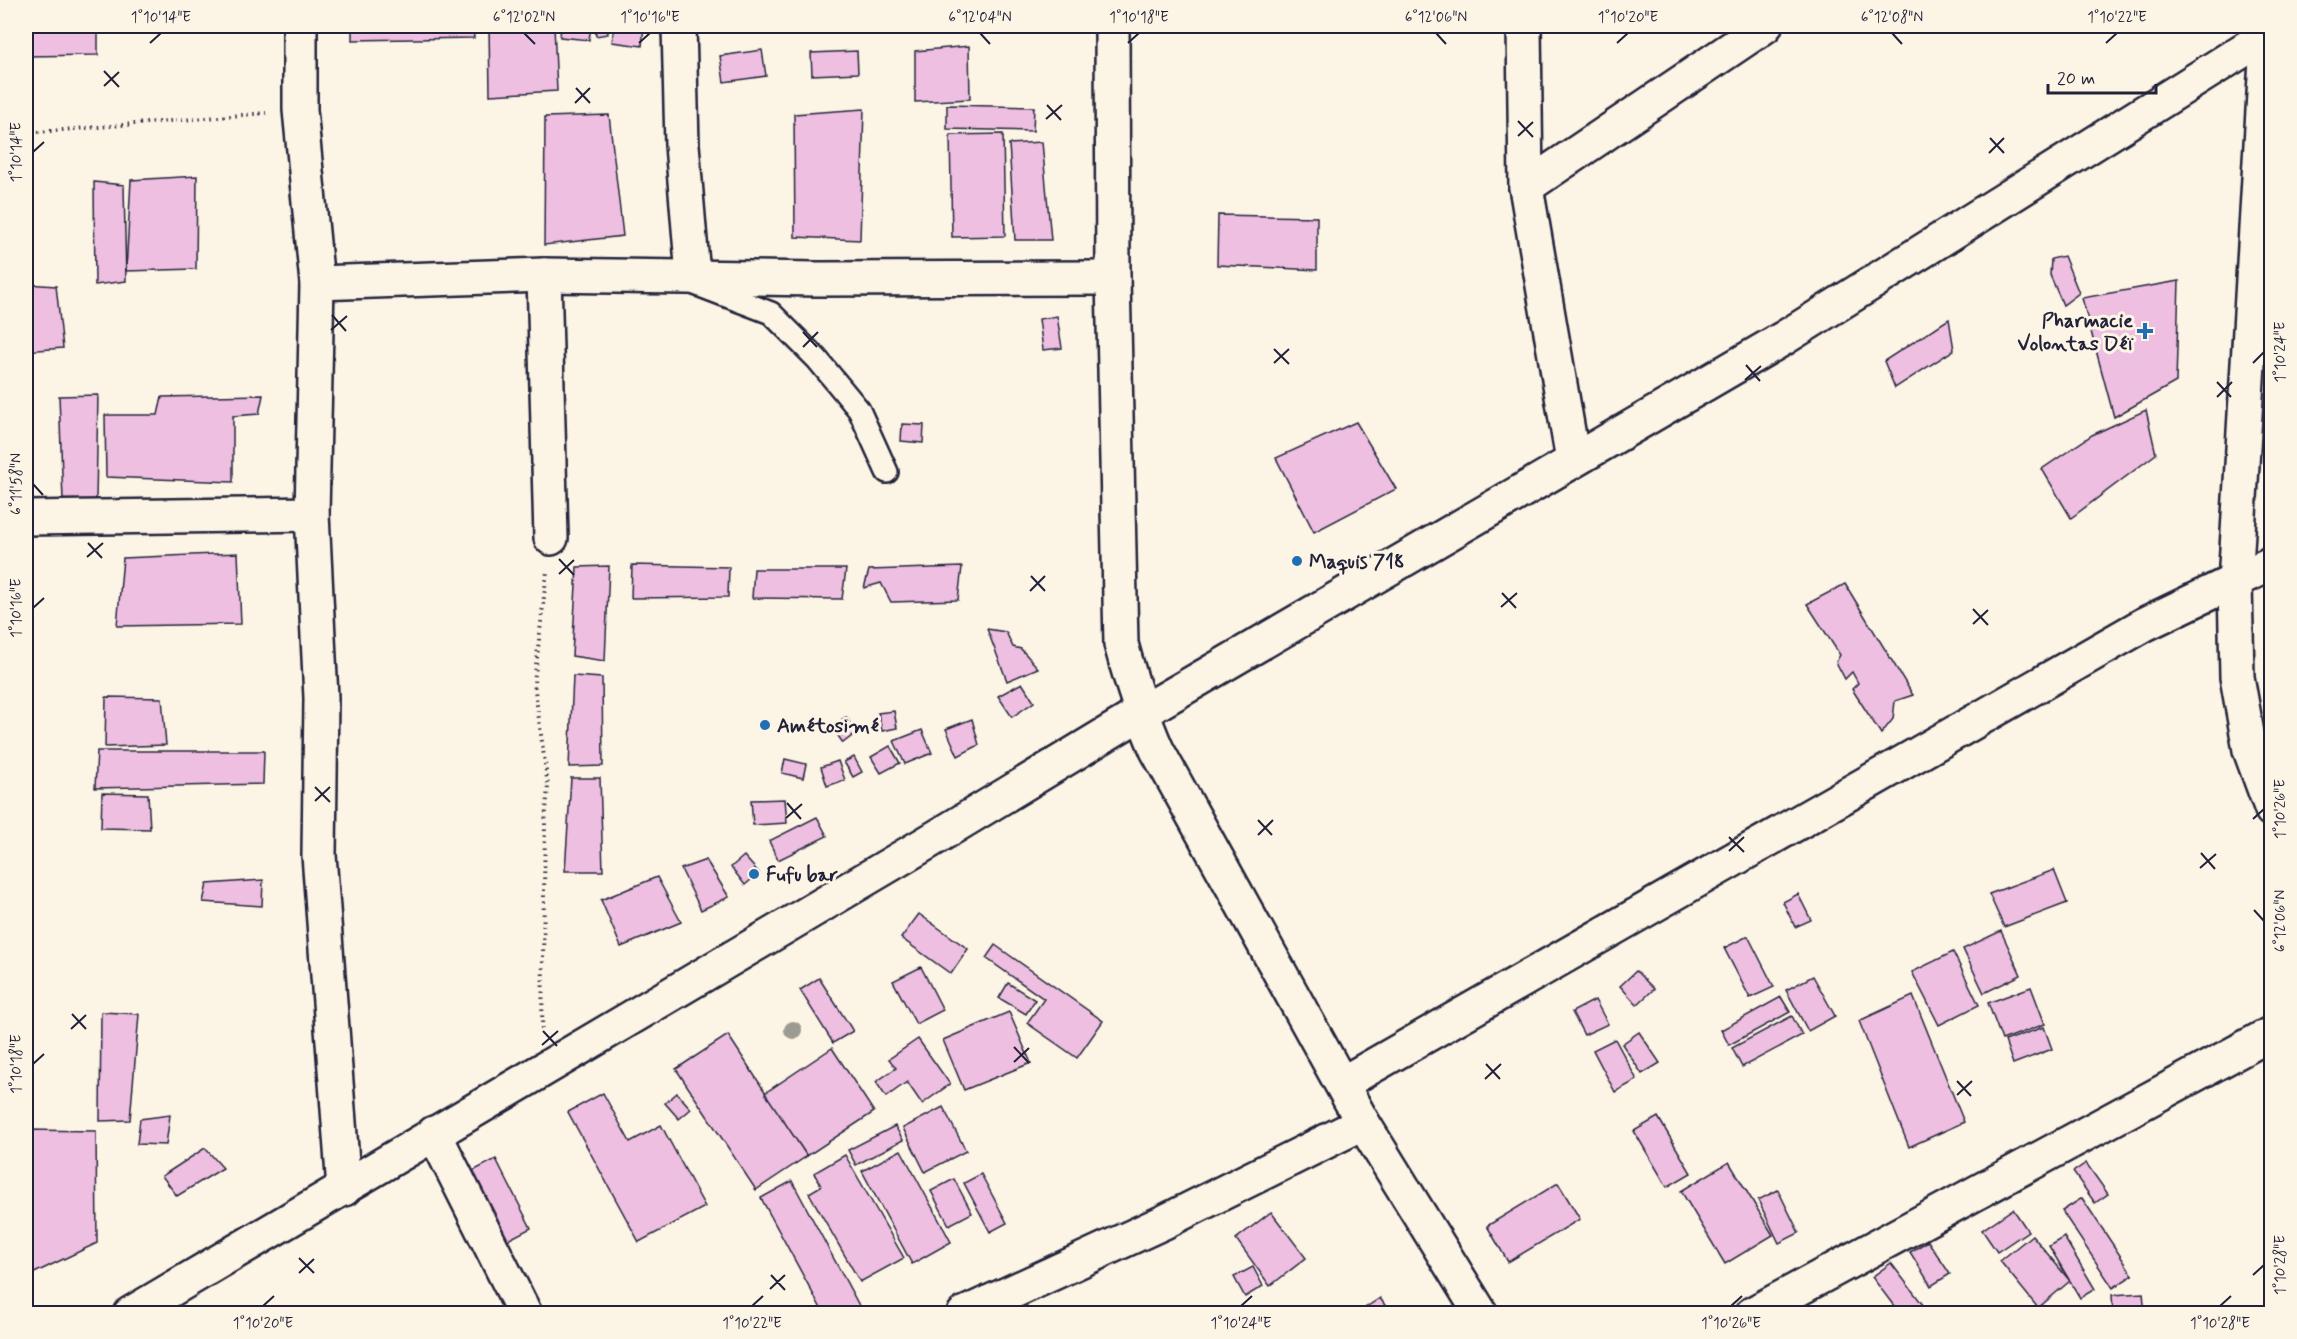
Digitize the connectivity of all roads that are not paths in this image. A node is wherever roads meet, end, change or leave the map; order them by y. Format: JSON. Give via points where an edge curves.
{"nodes":[{"id":1,"x":300,"y":26,"type":"edge"},
{"id":2,"x":679,"y":26,"type":"edge"},
{"id":3,"x":1112,"y":26,"type":"edge"},
{"id":4,"x":1524,"y":26,"type":"edge"},
{"id":5,"x":1765,"y":26,"type":"edge"},
{"id":6,"x":2269,"y":31,"type":"edge"},
{"id":7,"x":1526,"y":187,"type":"junction"},
{"id":8,"x":544,"y":275,"type":"junction"},
{"id":9,"x":686,"y":276,"type":"junction"},
{"id":10,"x":1113,"y":278,"type":"junction"},
{"id":11,"x":317,"y":284,"type":"junction"},
{"id":12,"x":1573,"y":460,"type":"junction"},
{"id":13,"x":887,"y":472,"type":"dead end"},
{"id":14,"x":312,"y":514,"type":"junction"},
{"id":15,"x":26,"y":518,"type":"edge"},
{"id":16,"x":551,"y":538,"type":"road end"},
{"id":17,"x":2271,"y":563,"type":"edge"},
{"id":18,"x":2235,"y":583,"type":"junction"},
{"id":19,"x":1141,"y":713,"type":"junction"},
{"id":20,"x":2271,"y":810,"type":"edge"},
{"id":21,"x":2271,"y":1033,"type":"edge"},
{"id":22,"x":1343,"y":1083,"type":"junction"},
{"id":23,"x":1363,"y":1123,"type":"junction"},
{"id":24,"x":434,"y":1133,"type":"junction"},
{"id":25,"x":344,"y":1189,"type":"junction"},
{"id":26,"x":1024,"y":1301,"type":"edge"},
{"id":27,"x":130,"y":1314,"type":"edge"},
{"id":28,"x":525,"y":1314,"type":"edge"},
{"id":29,"x":964,"y":1314,"type":"edge"},
{"id":30,"x":1481,"y":1314,"type":"edge"},
{"id":31,"x":1752,"y":1314,"type":"edge"}],
"edges":[{"from":1,"to":11,"type":"street","via":[[300,110]]},
{"from":2,"to":9,"type":"street"},
{"from":3,"to":10,"type":"street"},
{"from":4,"to":7,"type":"street"},
{"from":5,"to":7,"type":"street"},
{"from":6,"to":12,"type":"street","via":[[1784,338]]},
{"from":6,"to":18,"type":"street"},
{"from":7,"to":12,"type":"street"},
{"from":8,"to":9,"type":"street"},
{"from":8,"to":11,"type":"street"},
{"from":8,"to":16,"type":"street"},
{"from":9,"to":10,"type":"street"},
{"from":9,"to":13,"type":"lane","via":[[771,313],[817,359],[859,410]]},
{"from":10,"to":19,"type":"street","via":[[1121,644]]},
{"from":11,"to":14,"type":"street"},
{"from":12,"to":19,"type":"street"},
{"from":14,"to":15,"type":"street"},
{"from":14,"to":25,"type":"street","via":[[321,698],[319,855]]},
{"from":17,"to":18,"type":"street"},
{"from":18,"to":20,"type":"street","via":[[2237,677],[2250,750]]},
{"from":18,"to":22,"type":"street","via":[[2145,624]]},
{"from":19,"to":22,"type":"street","via":[[1157,750]]},
{"from":19,"to":24,"type":"street"},
{"from":21,"to":31,"type":"street"},
{"from":22,"to":23,"type":"street"},
{"from":23,"to":26,"type":"street","via":[[1164,1222]]},
{"from":23,"to":30,"type":"street"},
{"from":24,"to":25,"type":"street"},
{"from":24,"to":28,"type":"street"},
{"from":25,"to":27,"type":"street"},
{"from":26,"to":29,"type":"street"}]}
